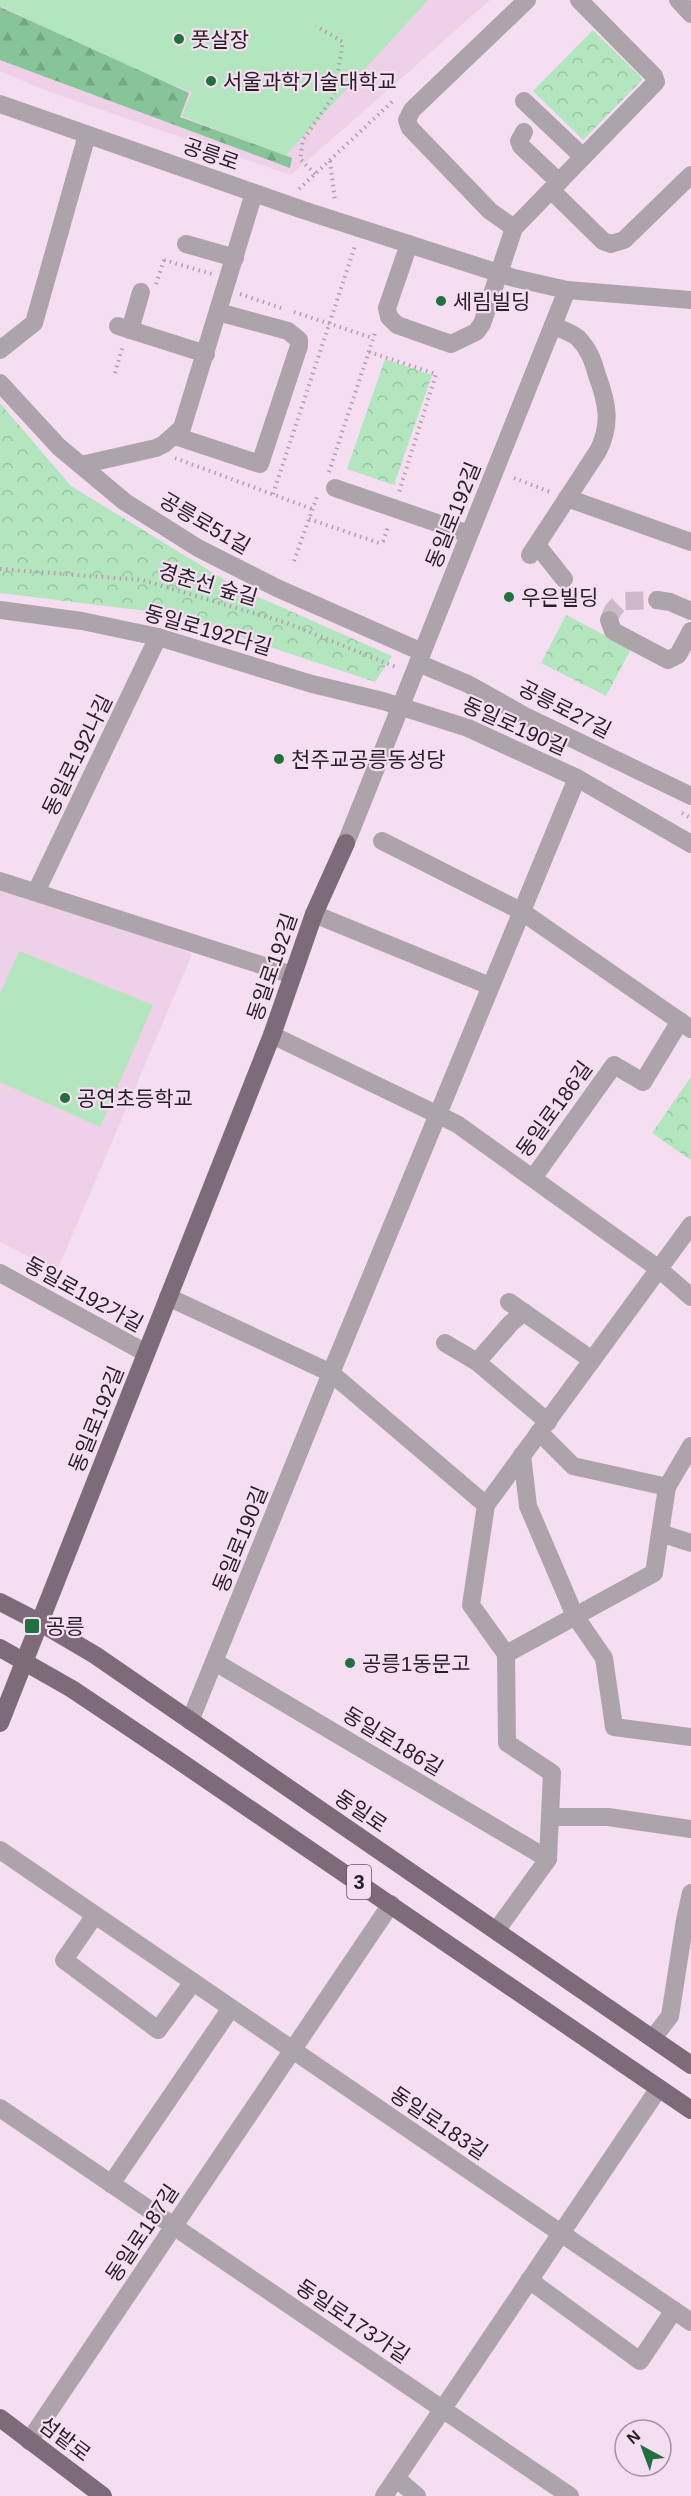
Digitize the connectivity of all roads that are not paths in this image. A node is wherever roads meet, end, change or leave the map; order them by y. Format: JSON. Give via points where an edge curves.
{"nodes":[{"id":1,"x":527,"y":0,"type":"edge"},
{"id":2,"x":579,"y":0,"type":"edge"},
{"id":3,"x":678,"y":0,"type":"edge"},
{"id":4,"x":691,"y":14,"type":"edge"},
{"id":5,"x":524,"y":100,"type":"dead end"},
{"id":6,"x":0,"y":104,"type":"edge"},
{"id":7,"x":524,"y":132,"type":"dead end"},
{"id":8,"x":87,"y":135,"type":"junction"},
{"id":9,"x":583,"y":157,"type":"junction"},
{"id":10,"x":691,"y":175,"type":"edge"},
{"id":11,"x":555,"y":186,"type":"junction"},
{"id":12,"x":254,"y":193,"type":"junction"},
{"id":13,"x":514,"y":228,"type":"junction"},
{"id":14,"x":186,"y":244,"type":"dead end"},
{"id":15,"x":409,"y":244,"type":"junction"},
{"id":16,"x":228,"y":256,"type":"junction"},
{"id":17,"x":499,"y":274,"type":"junction"},
{"id":18,"x":567,"y":290,"type":"junction"},
{"id":19,"x":147,"y":292,"type":"road end"},
{"id":20,"x":691,"y":300,"type":"edge"},
{"id":21,"x":218,"y":312,"type":"junction"},
{"id":22,"x":553,"y":326,"type":"junction"},
{"id":23,"x":0,"y":350,"type":"edge"},
{"id":24,"x":206,"y":354,"type":"junction"},
{"id":25,"x":0,"y":383,"type":"edge"},
{"id":26,"x":175,"y":436,"type":"junction"},
{"id":27,"x":81,"y":465,"type":"junction"},
{"id":28,"x":328,"y":486,"type":"road end"},
{"id":29,"x":567,"y":498,"type":"junction"},
{"id":30,"x":469,"y":534,"type":"junction"},
{"id":31,"x":691,"y":542,"type":"edge"},
{"id":32,"x":564,"y":579,"type":"dead end"},
{"id":33,"x":657,"y":600,"type":"tunnel mouth"},
{"id":34,"x":0,"y":610,"type":"edge"},
{"id":35,"x":691,"y":611,"type":"edge"},
{"id":36,"x":609,"y":621,"type":"dead end"},
{"id":37,"x":691,"y":631,"type":"edge"},
{"id":38,"x":158,"y":637,"type":"junction"},
{"id":39,"x":420,"y":658,"type":"junction"},
{"id":40,"x":400,"y":706,"type":"junction"},
{"id":41,"x":577,"y":778,"type":"junction"},
{"id":42,"x":691,"y":796,"type":"edge"},
{"id":43,"x":382,"y":841,"type":"dead end"},
{"id":44,"x":346,"y":843,"type":"joint"},
{"id":45,"x":691,"y":844,"type":"edge"},
{"id":46,"x":0,"y":881,"type":"edge"},
{"id":47,"x":36,"y":892,"type":"junction"},
{"id":48,"x":521,"y":911,"type":"junction"},
{"id":49,"x":314,"y":914,"type":"junction"},
{"id":50,"x":292,"y":975,"type":"junction"},
{"id":51,"x":490,"y":986,"type":"junction"},
{"id":52,"x":686,"y":1025,"type":"edge"},
{"id":53,"x":272,"y":1035,"type":"junction"},
{"id":54,"x":438,"y":1114,"type":"junction"},
{"id":55,"x":533,"y":1178,"type":"junction"},
{"id":56,"x":691,"y":1225,"type":"edge"},
{"id":57,"x":659,"y":1269,"type":"junction"},
{"id":58,"x":0,"y":1274,"type":"edge"},
{"id":59,"x":168,"y":1297,"type":"junction"},
{"id":60,"x":691,"y":1297,"type":"edge"},
{"id":61,"x":445,"y":1343,"type":"dead end"},
{"id":62,"x":146,"y":1353,"type":"junction"},
{"id":63,"x":592,"y":1360,"type":"junction"},
{"id":64,"x":477,"y":1362,"type":"junction"},
{"id":65,"x":331,"y":1373,"type":"junction"},
{"id":66,"x":544,"y":1427,"type":"junction"},
{"id":67,"x":691,"y":1446,"type":"edge"},
{"id":68,"x":522,"y":1455,"type":"junction"},
{"id":69,"x":667,"y":1487,"type":"junction"},
{"id":70,"x":486,"y":1505,"type":"junction"},
{"id":71,"x":660,"y":1533,"type":"junction"},
{"id":72,"x":691,"y":1543,"type":"edge"},
{"id":73,"x":0,"y":1602,"type":"edge"},
{"id":74,"x":575,"y":1616,"type":"junction"},
{"id":75,"x":39,"y":1622,"type":"junction"},
{"id":76,"x":0,"y":1648,"type":"edge"},
{"id":77,"x":506,"y":1654,"type":"junction"},
{"id":78,"x":24,"y":1661,"type":"junction"},
{"id":79,"x":215,"y":1662,"type":"junction"},
{"id":80,"x":190,"y":1721,"type":"junction"},
{"id":81,"x":0,"y":1723,"type":"edge"},
{"id":82,"x":691,"y":1737,"type":"edge"},
{"id":83,"x":550,"y":1817,"type":"junction"},
{"id":84,"x":691,"y":1829,"type":"edge"},
{"id":85,"x":0,"y":1850,"type":"edge"},
{"id":86,"x":548,"y":1859,"type":"junction"},
{"id":87,"x":691,"y":1893,"type":"edge"},
{"id":88,"x":391,"y":1904,"type":"junction"},
{"id":89,"x":95,"y":1915,"type":"junction"},
{"id":90,"x":688,"y":1921,"type":"edge"},
{"id":91,"x":496,"y":1931,"type":"junction"},
{"id":92,"x":193,"y":1982,"type":"junction"},
{"id":93,"x":231,"y":2008,"type":"junction"},
{"id":94,"x":653,"y":2037,"type":"junction"},
{"id":95,"x":292,"y":2049,"type":"junction"},
{"id":96,"x":691,"y":2065,"type":"edge"},
{"id":97,"x":660,"y":2088,"type":"junction"},
{"id":98,"x":0,"y":2108,"type":"edge"},
{"id":99,"x":691,"y":2110,"type":"edge"},
{"id":100,"x":111,"y":2184,"type":"junction"},
{"id":101,"x":173,"y":2226,"type":"junction"},
{"id":102,"x":561,"y":2234,"type":"junction"},
{"id":103,"x":530,"y":2280,"type":"junction"},
{"id":104,"x":674,"y":2310,"type":"junction"},
{"id":105,"x":691,"y":2322,"type":"edge"},
{"id":106,"x":442,"y":2409,"type":"junction"},
{"id":107,"x":0,"y":2418,"type":"edge"},
{"id":108,"x":29,"y":2441,"type":"junction"},
{"id":109,"x":396,"y":2478,"type":"junction"},
{"id":110,"x":103,"y":2496,"type":"edge"},
{"id":111,"x":384,"y":2496,"type":"edge"},
{"id":112,"x":417,"y":2496,"type":"edge"},
{"id":113,"x":570,"y":2496,"type":"edge"}],
"edges":[{"from":1,"to":13,"type":"street","via":[[412,110],[407,120],[410,128],[490,211]]},
{"from":2,"to":9,"type":"street","via":[[656,82]]},
{"from":3,"to":4,"type":"street"},
{"from":5,"to":9,"type":"street"},
{"from":6,"to":8,"type":"street","name":"공릉로"},
{"from":7,"to":11,"type":"street","via":[[519,141],[521,146]]},
{"from":8,"to":12,"type":"street","name":"공릉로"},
{"from":8,"to":23,"type":"street","via":[[34,323]]},
{"from":9,"to":11,"type":"street"},
{"from":10,"to":11,"type":"street","via":[[624,240],[615,243],[603,241]]},
{"from":11,"to":13,"type":"street"},
{"from":12,"to":15,"type":"street","name":"공릉로"},
{"from":12,"to":16,"type":"street"},
{"from":13,"to":17,"type":"street"},
{"from":14,"to":16,"type":"street"},
{"from":15,"to":17,"type":"street","name":"공릉로"},
{"from":15,"to":17,"type":"street","via":[[387,308],[389,317],[397,325],[451,344],[478,330]]},
{"from":16,"to":21,"type":"street"},
{"from":17,"to":18,"type":"street","name":"공릉로"},
{"from":18,"to":20,"type":"street","name":"공릉로"},
{"from":18,"to":22,"type":"street","name":"동일로192길"},
{"from":19,"to":24,"type":"street","via":[[125,332]]},
{"from":21,"to":24,"type":"street"},
{"from":21,"to":26,"type":"street","via":[[288,331],[299,340],[260,464]]},
{"from":22,"to":29,"type":"street","via":[[576,336],[588,350],[607,405],[602,442]]},
{"from":22,"to":30,"type":"street","name":"동일로192길"},
{"from":24,"to":26,"type":"street","via":[[186,418]]},
{"from":25,"to":27,"type":"street","name":"공릉로51길","via":[[58,447]]},
{"from":26,"to":27,"type":"street","via":[[156,448]]},
{"from":27,"to":39,"type":"street","name":"공릉로51길","via":[[125,502],[198,548]]},
{"from":28,"to":30,"type":"street"},
{"from":29,"to":31,"type":"street"},
{"from":29,"to":32,"type":"street","via":[[534,550]]},
{"from":30,"to":39,"type":"street","name":"동일로192길"},
{"from":33,"to":35,"type":"street"},
{"from":34,"to":38,"type":"street","name":"동일로192다길"},
{"from":36,"to":37,"type":"street","via":[[613,631],[669,660],[678,655]]},
{"from":38,"to":40,"type":"street","name":"동일로192다길"},
{"from":38,"to":47,"type":"street","name":"동일로192나길"},
{"from":39,"to":40,"type":"street","name":"동일로192길"},
{"from":39,"to":42,"type":"street","name":"공릉로27길","via":[[525,716]]},
{"from":40,"to":41,"type":"street","name":"동일로190길","via":[[468,728]]},
{"from":40,"to":44,"type":"street","name":"동일로192길"},
{"from":41,"to":45,"type":"street"},
{"from":41,"to":48,"type":"street","name":"동일로190길"},
{"from":43,"to":48,"type":"street"},
{"from":44,"to":49,"type":"main road","name":"동일로192길"},
{"from":46,"to":47,"type":"street"},
{"from":47,"to":50,"type":"street"},
{"from":48,"to":51,"type":"street","name":"동일로190길"},
{"from":48,"to":52,"type":"street","name":"동일로186길"},
{"from":49,"to":50,"type":"main road","name":"동일로192길"},
{"from":49,"to":51,"type":"street"},
{"from":50,"to":53,"type":"main road","name":"동일로192길"},
{"from":51,"to":54,"type":"street","name":"동일로190길"},
{"from":52,"to":55,"type":"street","name":"동일로186길","via":[[643,1082],[614,1065]]},
{"from":53,"to":54,"type":"street"},
{"from":53,"to":59,"type":"main road","name":"동일로192길"},
{"from":54,"to":55,"type":"street","name":"동일로186길"},
{"from":54,"to":65,"type":"street","name":"동일로190길"},
{"from":55,"to":57,"type":"street","name":"동일로186길"},
{"from":56,"to":57,"type":"street"},
{"from":57,"to":60,"type":"street","name":"동일로186길"},
{"from":57,"to":63,"type":"street"},
{"from":58,"to":62,"type":"street","name":"동일로192가길"},
{"from":59,"to":62,"type":"main road","name":"동일로192길"},
{"from":59,"to":65,"type":"street"},
{"from":61,"to":64,"type":"street"},
{"from":62,"to":75,"type":"main road","name":"동일로192길"},
{"from":63,"to":64,"type":"street","via":[[517,1307],[511,1323]]},
{"from":63,"to":66,"type":"street"},
{"from":64,"to":66,"type":"street"},
{"from":65,"to":70,"type":"street"},
{"from":65,"to":79,"type":"street","name":"동일로190길"},
{"from":66,"to":68,"type":"street"},
{"from":66,"to":69,"type":"street","via":[[573,1466]]},
{"from":67,"to":69,"type":"street"},
{"from":68,"to":70,"type":"street"},
{"from":68,"to":74,"type":"street","via":[[528,1506]]},
{"from":69,"to":71,"type":"street"},
{"from":70,"to":77,"type":"street","via":[[471,1605]]},
{"from":71,"to":72,"type":"street"},
{"from":71,"to":74,"type":"street","via":[[654,1573]]},
{"from":73,"to":75,"type":"main road","name":"동일로","number":"3"},
{"from":74,"to":77,"type":"street"},
{"from":74,"to":82,"type":"street","via":[[604,1658],[614,1727]]},
{"from":75,"to":78,"type":"main road","name":"동일로192길"},
{"from":75,"to":80,"type":"main road","name":"동일로","number":"3"},
{"from":76,"to":78,"type":"main road","number":"3"},
{"from":77,"to":83,"type":"street","via":[[507,1743],[552,1773]]},
{"from":78,"to":81,"type":"main road","name":"동일로192길"},
{"from":78,"to":88,"type":"main road","number":"3","via":[[145,1737]]},
{"from":79,"to":80,"type":"street","name":"동일로190길"},
{"from":79,"to":86,"type":"street","name":"동일로186길"},
{"from":80,"to":91,"type":"main road","name":"동일로","number":"3"},
{"from":83,"to":84,"type":"street","via":[[608,1817]]},
{"from":83,"to":86,"type":"street"},
{"from":85,"to":89,"type":"street"},
{"from":86,"to":91,"type":"street"},
{"from":87,"to":90,"type":"street"},
{"from":88,"to":95,"type":"street","name":"동일로187길"},
{"from":88,"to":97,"type":"main road","number":"3"},
{"from":89,"to":92,"type":"street"},
{"from":89,"to":92,"type":"street","via":[[64,1960],[158,2030]]},
{"from":90,"to":94,"type":"street","via":[[670,2016]]},
{"from":91,"to":94,"type":"main road","name":"동일로","number":"3"},
{"from":92,"to":93,"type":"street"},
{"from":93,"to":95,"type":"street"},
{"from":93,"to":100,"type":"street"},
{"from":94,"to":96,"type":"main road","name":"동일로","number":"3"},
{"from":95,"to":101,"type":"street","name":"동일로187길"},
{"from":95,"to":102,"type":"street","name":"동일로183길"},
{"from":97,"to":99,"type":"main road","number":"3"},
{"from":97,"to":102,"type":"street"},
{"from":98,"to":100,"type":"street","name":"동일로173가길"},
{"from":100,"to":101,"type":"street","name":"동일로173가길"},
{"from":101,"to":106,"type":"street","name":"동일로173가길"},
{"from":101,"to":108,"type":"street","name":"동일로187길"},
{"from":102,"to":103,"type":"street"},
{"from":102,"to":104,"type":"street","name":"동일로183길"},
{"from":103,"to":104,"type":"street","via":[[640,2361]]},
{"from":103,"to":106,"type":"street"},
{"from":104,"to":105,"type":"street","name":"동일로183길"},
{"from":106,"to":109,"type":"street"},
{"from":106,"to":113,"type":"street","name":"동일로173가길"},
{"from":107,"to":108,"type":"main road","name":"섬밭로"},
{"from":108,"to":110,"type":"main road","name":"섬밭로"},
{"from":109,"to":111,"type":"street"},
{"from":109,"to":112,"type":"street"}]}
